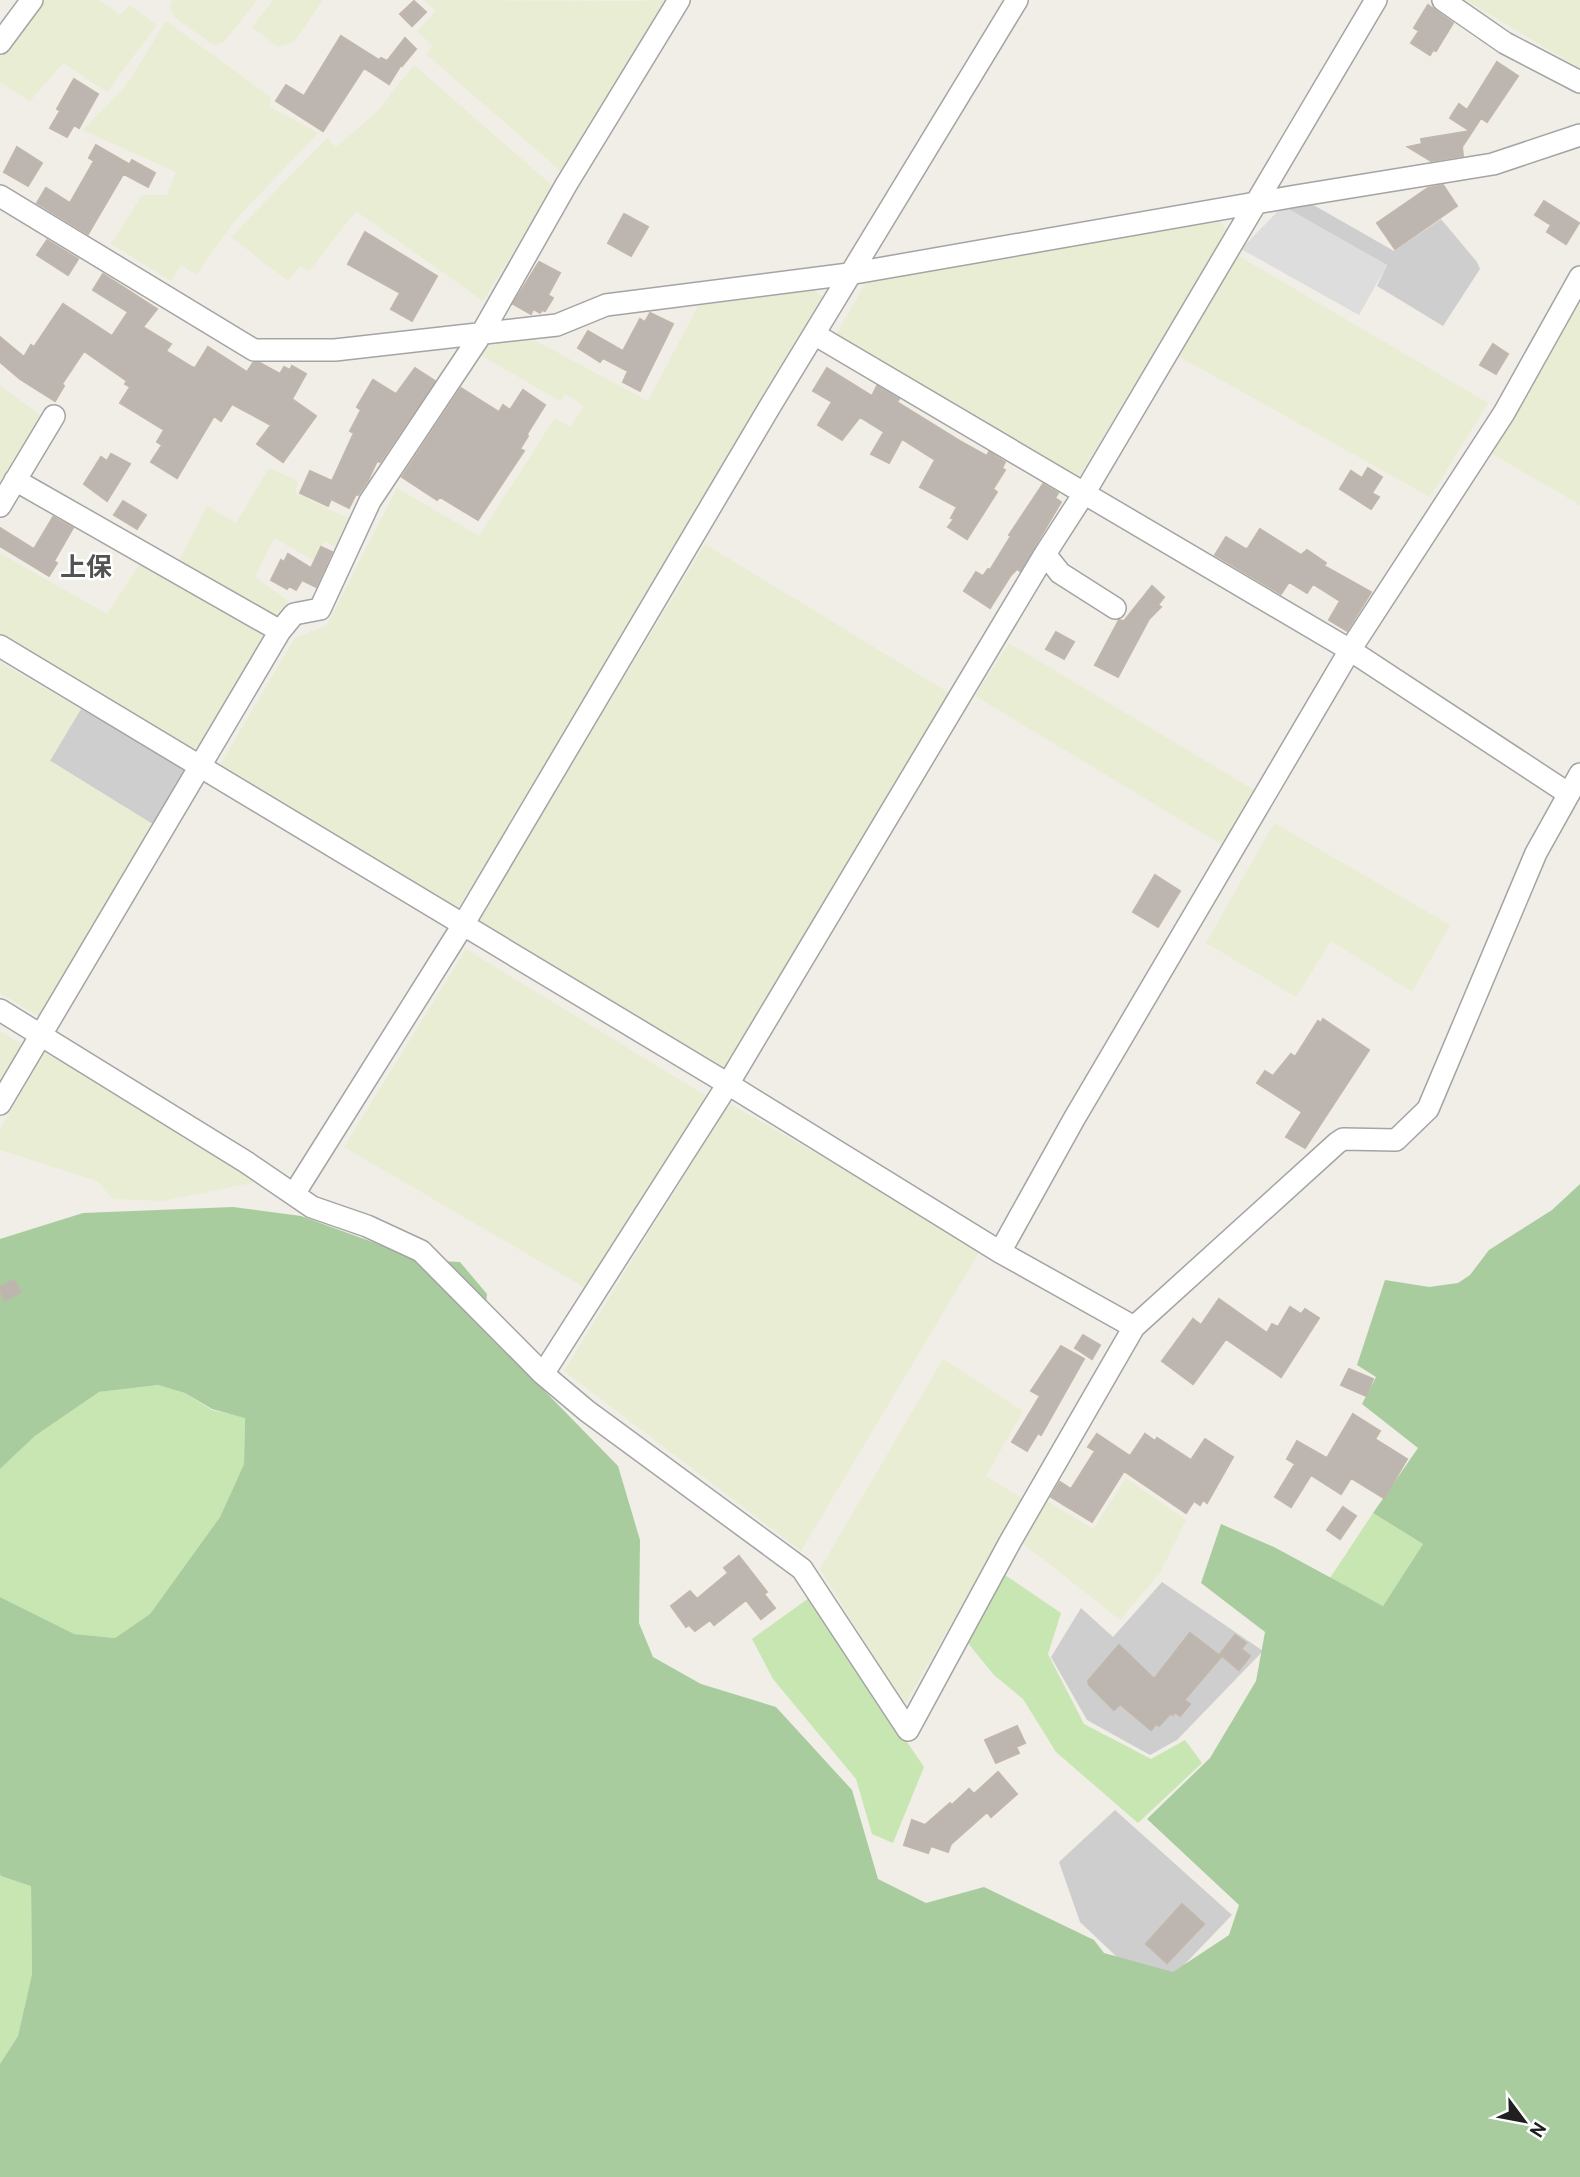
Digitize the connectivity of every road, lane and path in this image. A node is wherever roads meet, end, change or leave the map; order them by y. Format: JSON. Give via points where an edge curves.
{"nodes":[{"id":1,"x":32,"y":0,"type":"edge"},
{"id":2,"x":679,"y":0,"type":"edge"},
{"id":3,"x":1017,"y":0,"type":"edge"},
{"id":4,"x":1376,"y":0,"type":"edge"},
{"id":5,"x":1443,"y":0,"type":"edge"},
{"id":6,"x":0,"y":43,"type":"edge"},
{"id":7,"x":1580,"y":82,"type":"edge"},
{"id":8,"x":1580,"y":135,"type":"edge"},
{"id":9,"x":0,"y":196,"type":"edge"},
{"id":10,"x":1255,"y":203,"type":"junction"},
{"id":11,"x":849,"y":274,"type":"junction"},
{"id":12,"x":1580,"y":277,"type":"edge"},
{"id":13,"x":482,"y":332,"type":"junction"},
{"id":14,"x":814,"y":334,"type":"junction"},
{"id":15,"x":54,"y":416,"type":"dead end"},
{"id":16,"x":15,"y":480,"type":"junction"},
{"id":17,"x":1085,"y":492,"type":"junction"},
{"id":18,"x":0,"y":506,"type":"edge"},
{"id":19,"x":1045,"y":554,"type":"junction"},
{"id":20,"x":1115,"y":608,"type":"dead end"},
{"id":21,"x":280,"y":631,"type":"junction"},
{"id":22,"x":0,"y":646,"type":"edge"},
{"id":23,"x":1350,"y":650,"type":"junction"},
{"id":24,"x":200,"y":765,"type":"junction"},
{"id":25,"x":1580,"y":774,"type":"edge"},
{"id":26,"x":1569,"y":794,"type":"junction"},
{"id":27,"x":463,"y":925,"type":"junction"},
{"id":28,"x":0,"y":1010,"type":"edge"},
{"id":29,"x":41,"y":1034,"type":"junction"},
{"id":30,"x":728,"y":1084,"type":"junction"},
{"id":31,"x":0,"y":1104,"type":"edge"},
{"id":32,"x":295,"y":1194,"type":"junction"},
{"id":33,"x":1000,"y":1251,"type":"junction"},
{"id":34,"x":1134,"y":1327,"type":"junction"},
{"id":35,"x":542,"y":1374,"type":"junction"}],
"edges":[{"from":1,"to":6,"type":"street"},
{"from":2,"to":13,"type":"street"},
{"from":3,"to":11,"type":"street"},
{"from":4,"to":10,"type":"street"},
{"from":5,"to":7,"type":"street","via":[[1505,43]]},
{"from":8,"to":10,"type":"street","via":[[1493,164]]},
{"from":9,"to":13,"type":"street","via":[[254,351],[335,350]]},
{"from":10,"to":11,"type":"street"},
{"from":10,"to":17,"type":"street"},
{"from":11,"to":13,"type":"street","via":[[606,305],[556,325]]},
{"from":11,"to":14,"type":"street"},
{"from":12,"to":23,"type":"street","via":[[1504,413]]},
{"from":13,"to":21,"type":"street","via":[[370,501],[320,610],[294,614]]},
{"from":14,"to":17,"type":"street"},
{"from":14,"to":27,"type":"street"},
{"from":15,"to":16,"type":"street"},
{"from":16,"to":18,"type":"street"},
{"from":16,"to":21,"type":"street"},
{"from":17,"to":19,"type":"street"},
{"from":17,"to":23,"type":"street"},
{"from":19,"to":20,"type":"street","via":[[1060,573]]},
{"from":19,"to":30,"type":"street"},
{"from":21,"to":24,"type":"street"},
{"from":22,"to":24,"type":"street"},
{"from":23,"to":26,"type":"street"},
{"from":23,"to":33,"type":"street"},
{"from":24,"to":27,"type":"street"},
{"from":24,"to":29,"type":"street"},
{"from":25,"to":26,"type":"street"},
{"from":26,"to":34,"type":"street","via":[[1536,853],[1427,1109],[1396,1140],[1343,1139],[1337,1143]]},
{"from":27,"to":30,"type":"street"},
{"from":27,"to":32,"type":"street"},
{"from":28,"to":29,"type":"street"},
{"from":29,"to":31,"type":"street"},
{"from":29,"to":32,"type":"street"},
{"from":30,"to":33,"type":"street"},
{"from":30,"to":35,"type":"street"},
{"from":32,"to":35,"type":"street","via":[[312,1207],[421,1251]]},
{"from":33,"to":34,"type":"street"},
{"from":34,"to":35,"type":"street","via":[[908,1730],[802,1569]]}]}
